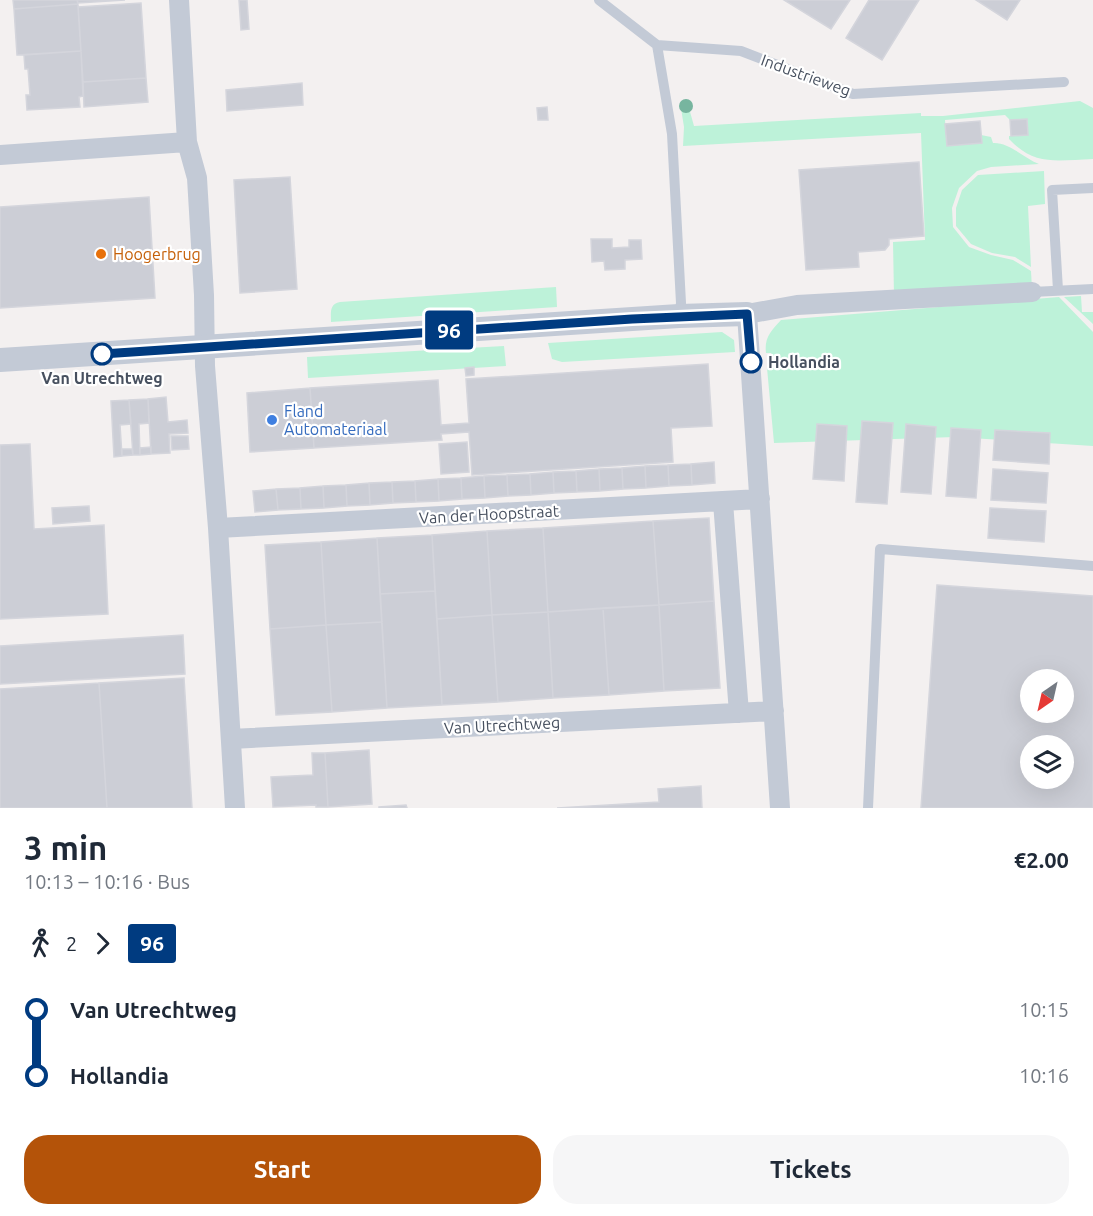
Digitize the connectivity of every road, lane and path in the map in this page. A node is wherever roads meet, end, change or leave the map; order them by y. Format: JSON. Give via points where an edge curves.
{"nodes":[{"id":1,"x":179,"y":0,"type":"edge"},
{"id":2,"x":599,"y":0,"type":"edge"},
{"id":3,"x":657,"y":45,"type":"junction"},
{"id":4,"x":1064,"y":82,"type":"dead end"},
{"id":5,"x":187,"y":142,"type":"junction"},
{"id":6,"x":0,"y":155,"type":"edge"},
{"id":7,"x":1093,"y":188,"type":"edge"},
{"id":8,"x":1093,"y":289,"type":"edge"},
{"id":9,"x":1058,"y":290,"type":"junction"},
{"id":10,"x":1032,"y":291,"type":"joint"},
{"id":11,"x":747,"y":314,"type":"junction"},
{"id":12,"x":679,"y":316,"type":"junction"},
{"id":13,"x":205,"y":346,"type":"junction"},
{"id":14,"x":0,"y":360,"type":"edge"},
{"id":15,"x":760,"y":500,"type":"junction"},
{"id":16,"x":723,"y":501,"type":"junction"},
{"id":17,"x":218,"y":528,"type":"junction"},
{"id":18,"x":1093,"y":566,"type":"edge"},
{"id":19,"x":774,"y":711,"type":"junction"},
{"id":20,"x":739,"y":713,"type":"junction"},
{"id":21,"x":231,"y":739,"type":"junction"},
{"id":22,"x":235,"y":808,"type":"edge"},
{"id":23,"x":780,"y":808,"type":"edge"},
{"id":24,"x":868,"y":808,"type":"edge"}],
"edges":[{"from":1,"to":5,"type":"street"},
{"from":2,"to":3,"type":"lane"},
{"from":3,"to":4,"type":"lane","name":"Industrieweg","via":[[741,51],[853,94]]},
{"from":3,"to":12,"type":"lane","via":[[672,134]]},
{"from":5,"to":6,"type":"street"},
{"from":5,"to":13,"type":"street","via":[[197,177]]},
{"from":7,"to":9,"type":"lane","via":[[1052,190]]},
{"from":8,"to":9,"type":"lane"},
{"from":9,"to":10,"type":"lane"},
{"from":10,"to":11,"type":"street","via":[[797,305]]},
{"from":11,"to":12,"type":"street"},
{"from":11,"to":15,"type":"street"},
{"from":12,"to":13,"type":"street"},
{"from":13,"to":14,"type":"street"},
{"from":13,"to":17,"type":"street"},
{"from":15,"to":16,"type":"street","name":"Van der Hoopstraat"},
{"from":15,"to":19,"type":"street"},
{"from":16,"to":17,"type":"street","name":"Van der Hoopstraat"},
{"from":16,"to":20,"type":"street"},
{"from":17,"to":21,"type":"street"},
{"from":18,"to":24,"type":"lane","via":[[880,549]]},
{"from":19,"to":20,"type":"street","name":"Van Utrechtweg"},
{"from":19,"to":23,"type":"street"},
{"from":20,"to":21,"type":"street","name":"Van Utrechtweg"},
{"from":21,"to":22,"type":"street"}]}
